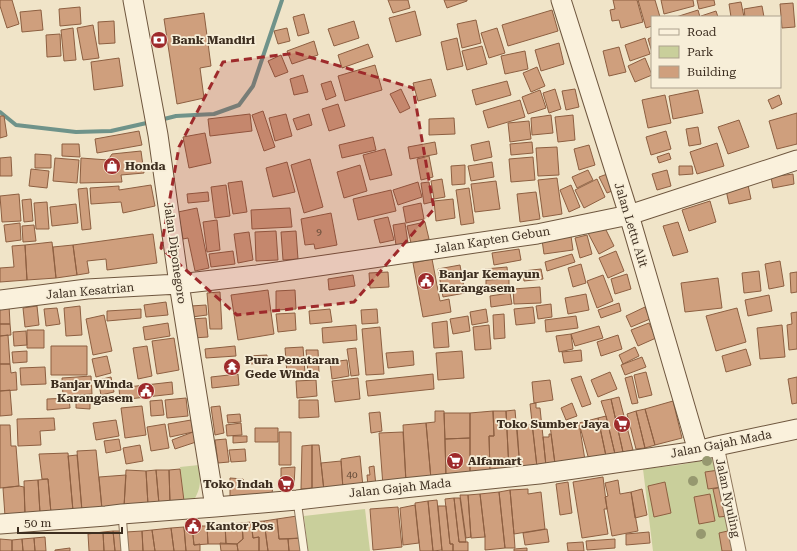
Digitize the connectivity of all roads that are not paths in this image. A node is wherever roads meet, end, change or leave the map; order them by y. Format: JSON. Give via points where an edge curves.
{"nodes":[{"id":1,"x":133,"y":0,"type":"edge"},
{"id":2,"x":562,"y":0,"type":"edge"},
{"id":3,"x":797,"y":160,"type":"edge"},
{"id":4,"x":629,"y":215,"type":"junction"},
{"id":5,"x":180,"y":284,"type":"junction"},
{"id":6,"x":0,"y":300,"type":"edge"},
{"id":7,"x":797,"y":429,"type":"edge"},
{"id":8,"x":717,"y":446,"type":"junction"},
{"id":9,"x":698,"y":451,"type":"junction"},
{"id":10,"x":297,"y":500,"type":"junction"},
{"id":11,"x":215,"y":507,"type":"junction"},
{"id":12,"x":122,"y":514,"type":"junction"},
{"id":13,"x":0,"y":524,"type":"edge"},
{"id":14,"x":125,"y":551,"type":"edge"},
{"id":15,"x":304,"y":551,"type":"edge"},
{"id":16,"x":739,"y":551,"type":"edge"}],
"edges":[{"from":1,"to":5,"type":"street","name":"Jalan Diponegoro","via":[[158,135]]},
{"from":2,"to":4,"type":"street","name":"Jalan Lettu Alit"},
{"from":3,"to":4,"type":"street","name":"Jalan Kapten Gebun"},
{"from":4,"to":5,"type":"street","name":"Jalan Kapten Gebun","via":[[537,234]]},
{"from":4,"to":9,"type":"street","name":"Jalan Lettu Alit"},
{"from":5,"to":6,"type":"street","name":"Jalan Kesatrian","via":[[87,289]]},
{"from":5,"to":11,"type":"street","name":"Jalan Diponegoro"},
{"from":7,"to":8,"type":"street","name":"Jalan Gajah Mada"},
{"from":8,"to":9,"type":"street","name":"Jalan Gajah Mada"},
{"from":8,"to":16,"type":"street","name":"Jalan Nyuling"},
{"from":9,"to":10,"type":"street","name":"Jalan Gajah Mada","via":[[539,474]]},
{"from":10,"to":11,"type":"street","name":"Jalan Gajah Mada"},
{"from":10,"to":15,"type":"lane"},
{"from":11,"to":12,"type":"street","name":"Jalan Gajah Mada"},
{"from":12,"to":13,"type":"street","name":"Jalan Gajah Mada"},
{"from":12,"to":14,"type":"lane"}]}
